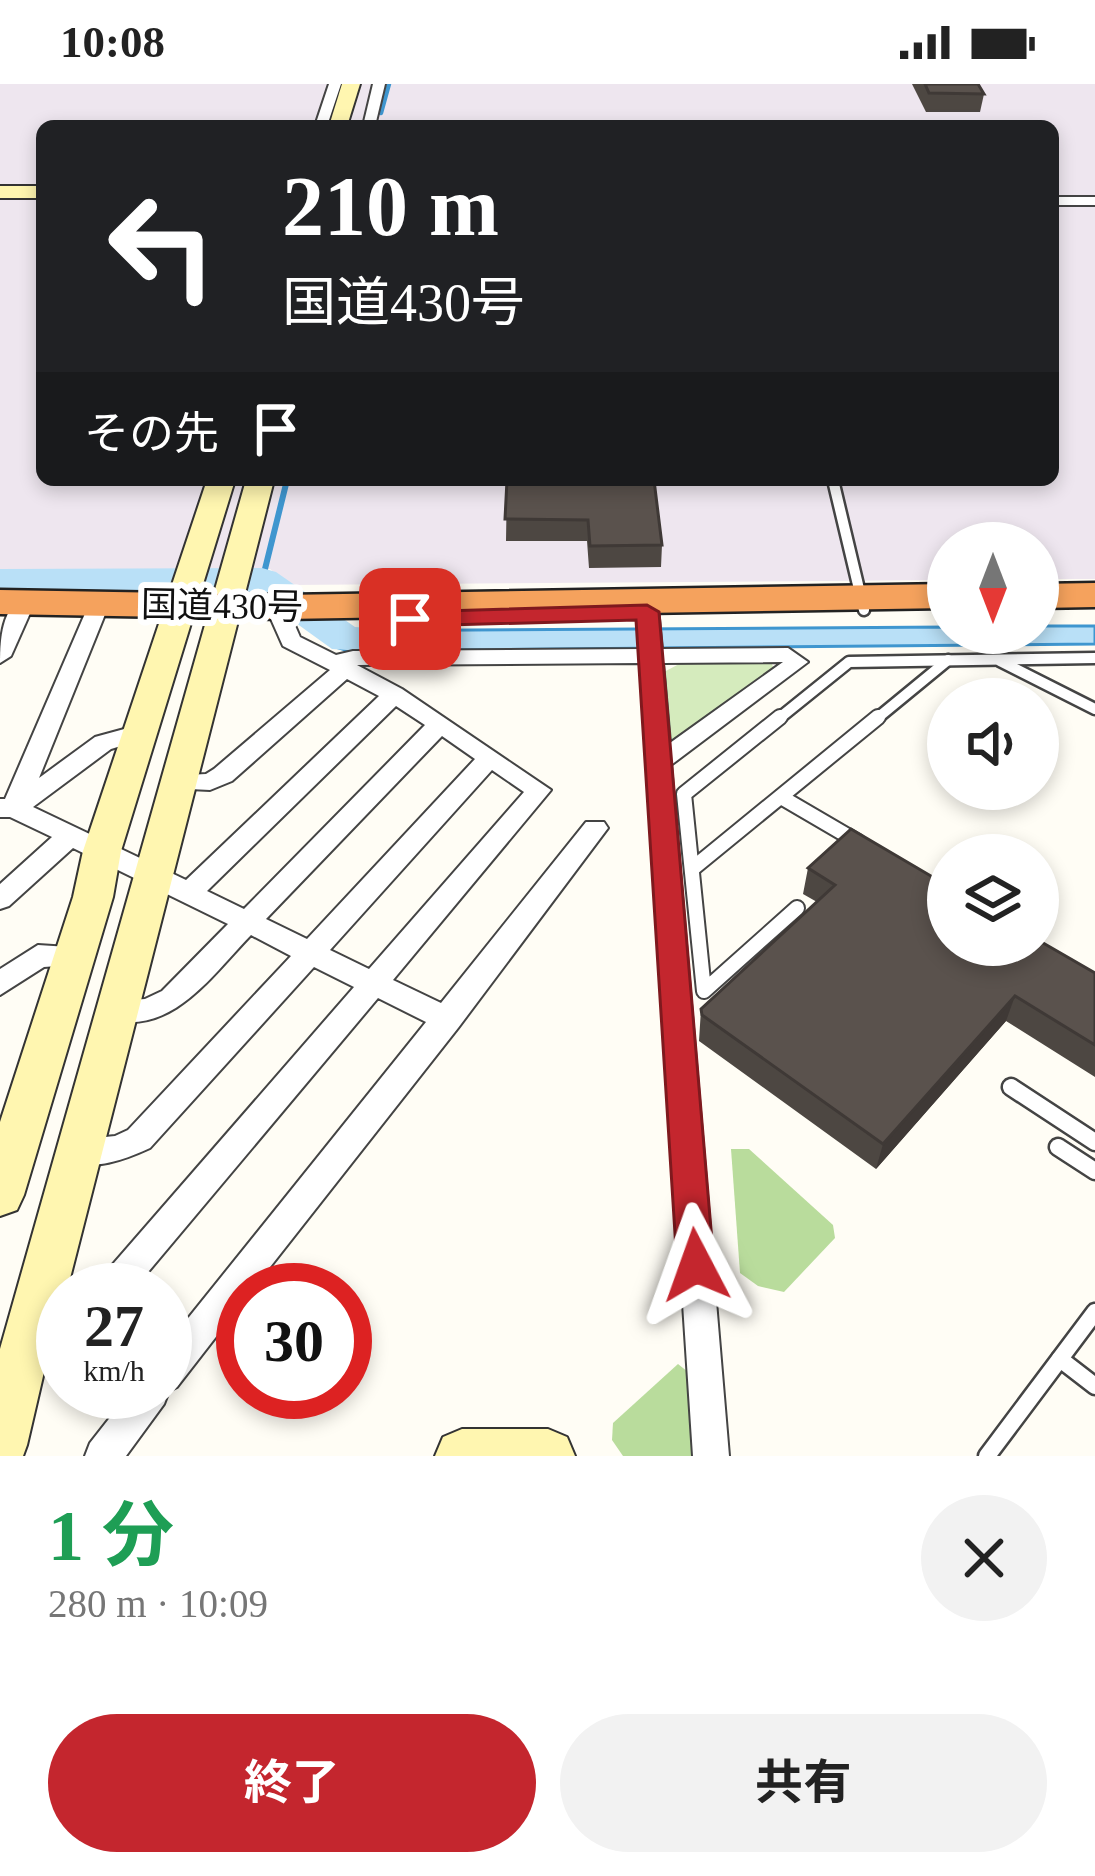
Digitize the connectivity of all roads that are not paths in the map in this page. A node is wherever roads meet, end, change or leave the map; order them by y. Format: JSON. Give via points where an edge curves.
{"nodes":[{"id":1,"x":335,"y":84,"type":"edge"},
{"id":2,"x":351,"y":84,"type":"edge"},
{"id":3,"x":364,"y":84,"type":"edge"},
{"id":4,"x":380,"y":84,"type":"edge"},
{"id":5,"x":323,"y":120,"type":"edge"},
{"id":6,"x":352,"y":120,"type":"edge"},
{"id":7,"x":0,"y":192,"type":"edge"},
{"id":8,"x":36,"y":192,"type":"edge"},
{"id":9,"x":1059,"y":201,"type":"edge"},
{"id":10,"x":1095,"y":201,"type":"edge"},
{"id":11,"x":218,"y":486,"type":"edge"},
{"id":12,"x":258,"y":486,"type":"edge"},
{"id":13,"x":834,"y":486,"type":"edge"},
{"id":14,"x":184,"y":593,"type":"junction"},
{"id":15,"x":230,"y":594,"type":"junction"},
{"id":16,"x":1095,"y":595,"type":"edge"},
{"id":17,"x":1059,"y":596,"type":"edge"},
{"id":18,"x":927,"y":598,"type":"edge"},
{"id":19,"x":863,"y":604,"type":"junction"},
{"id":20,"x":11,"y":609,"type":"edge"},
{"id":21,"x":927,"y":609,"type":"edge"},
{"id":22,"x":1095,"y":609,"type":"edge"},
{"id":23,"x":97,"y":610,"type":"junction"},
{"id":24,"x":1059,"y":610,"type":"edge"},
{"id":25,"x":306,"y":614,"type":"junction"},
{"id":26,"x":648,"y":629,"type":"junction"},
{"id":27,"x":0,"y":656,"type":"edge"},
{"id":28,"x":1095,"y":658,"type":"edge"},
{"id":29,"x":995,"y":659,"type":"junction"},
{"id":30,"x":949,"y":660,"type":"junction"},
{"id":31,"x":341,"y":665,"type":"junction"},
{"id":32,"x":394,"y":694,"type":"junction"},
{"id":33,"x":1095,"y":709,"type":"edge"},
{"id":34,"x":440,"y":724,"type":"junction"},
{"id":35,"x":139,"y":733,"type":"junction"},
{"id":36,"x":490,"y":758,"type":"junction"},
{"id":37,"x":657,"y":764,"type":"junction"},
{"id":38,"x":178,"y":782,"type":"junction"},
{"id":39,"x":781,"y":797,"type":"junction"},
{"id":40,"x":5,"y":812,"type":"edge"},
{"id":41,"x":595,"y":828,"type":"dead end"},
{"id":42,"x":86,"y":844,"type":"junction"},
{"id":43,"x":874,"y":851,"type":"edge"},
{"id":44,"x":692,"y":869,"type":"junction"},
{"id":45,"x":171,"y":883,"type":"junction"},
{"id":46,"x":0,"y":899,"type":"edge"},
{"id":47,"x":797,"y":908,"type":"dead end"},
{"id":48,"x":247,"y":924,"type":"junction"},
{"id":49,"x":311,"y":954,"type":"junction"},
{"id":50,"x":74,"y":956,"type":"junction"},
{"id":51,"x":375,"y":982,"type":"junction"},
{"id":52,"x":0,"y":984,"type":"edge"},
{"id":53,"x":116,"y":1010,"type":"junction"},
{"id":54,"x":448,"y":1020,"type":"junction"},
{"id":55,"x":1011,"y":1087,"type":"dead end"},
{"id":56,"x":1095,"y":1142,"type":"edge"},
{"id":57,"x":1058,"y":1147,"type":"dead end"},
{"id":58,"x":77,"y":1151,"type":"junction"},
{"id":59,"x":1095,"y":1171,"type":"edge"},
{"id":60,"x":0,"y":1195,"type":"edge"},
{"id":61,"x":58,"y":1263,"type":"edge"},
{"id":62,"x":135,"y":1263,"type":"edge"},
{"id":63,"x":1095,"y":1312,"type":"edge"},
{"id":64,"x":192,"y":1341,"type":"edge"},
{"id":65,"x":36,"y":1353,"type":"edge"},
{"id":66,"x":1060,"y":1359,"type":"junction"},
{"id":67,"x":1095,"y":1386,"type":"edge"},
{"id":68,"x":131,"y":1419,"type":"edge"},
{"id":69,"x":0,"y":1445,"type":"edge"},
{"id":70,"x":544,"y":1455,"type":"edge"},
{"id":71,"x":103,"y":1456,"type":"edge"},
{"id":72,"x":462,"y":1456,"type":"edge"},
{"id":73,"x":711,"y":1456,"type":"edge"},
{"id":74,"x":987,"y":1456,"type":"edge"}],
"edges":[{"from":1,"to":5,"type":"street"},
{"from":2,"to":6,"type":"street"},
{"from":3,"to":6,"type":"street"},
{"from":4,"to":6,"type":"street"},
{"from":7,"to":8,"type":"street"},
{"from":9,"to":10,"type":"street"},
{"from":11,"to":14,"type":"street"},
{"from":12,"to":15,"type":"street"},
{"from":13,"to":19,"type":"lane"},
{"from":14,"to":15,"type":"highway","name":"国道430号"},
{"from":14,"to":23,"type":"highway","name":"国道430号"},
{"from":14,"to":35,"type":"street"},
{"from":15,"to":25,"type":"highway","name":"国道430号"},
{"from":15,"to":38,"type":"street"},
{"from":16,"to":17,"type":"highway"},
{"from":18,"to":19,"type":"highway","name":"国道430号"},
{"from":19,"to":21,"type":"highway","name":"国道430号"},
{"from":19,"to":26,"type":"highway","name":"国道430号"},
{"from":20,"to":23,"type":"highway","name":"国道430号"},
{"from":20,"to":27,"type":"street"},
{"from":22,"to":24,"type":"highway"},
{"from":23,"to":40,"type":"street"},
{"from":25,"to":26,"type":"highway","name":"国道430号"},
{"from":25,"to":31,"type":"street","via":[[291,641]]},
{"from":26,"to":31,"type":"street"},
{"from":26,"to":37,"type":"street"},
{"from":26,"to":37,"type":"street","via":[[797,662]]},
{"from":28,"to":29,"type":"lane"},
{"from":29,"to":30,"type":"lane"},
{"from":29,"to":33,"type":"lane"},
{"from":30,"to":39,"type":"lane"},
{"from":30,"to":44,"type":"lane","via":[[849,662],[684,794]]},
{"from":31,"to":32,"type":"street"},
{"from":31,"to":38,"type":"street","via":[[224,775]]},
{"from":32,"to":34,"type":"street"},
{"from":32,"to":45,"type":"street"},
{"from":34,"to":36,"type":"street"},
{"from":34,"to":48,"type":"street"},
{"from":35,"to":40,"type":"street","via":[[103,742]]},
{"from":35,"to":42,"type":"street"},
{"from":36,"to":49,"type":"street"},
{"from":36,"to":51,"type":"street","via":[[539,790]]},
{"from":37,"to":73,"type":"street"},
{"from":38,"to":45,"type":"street"},
{"from":39,"to":43,"type":"lane"},
{"from":39,"to":44,"type":"lane"},
{"from":40,"to":42,"type":"street"},
{"from":41,"to":54,"type":"street"},
{"from":42,"to":45,"type":"street"},
{"from":42,"to":46,"type":"street"},
{"from":42,"to":50,"type":"street","via":[[93,897]]},
{"from":44,"to":47,"type":"lane","via":[[704,991]]},
{"from":45,"to":48,"type":"street"},
{"from":45,"to":53,"type":"street"},
{"from":48,"to":49,"type":"street"},
{"from":48,"to":53,"type":"street","via":[[172,1000]]},
{"from":49,"to":51,"type":"street"},
{"from":49,"to":58,"type":"street","via":[[139,1139]]},
{"from":50,"to":52,"type":"street","via":[[38,956]]},
{"from":50,"to":60,"type":"street"},
{"from":51,"to":54,"type":"street"},
{"from":51,"to":62,"type":"street"},
{"from":53,"to":58,"type":"street"},
{"from":54,"to":64,"type":"street"},
{"from":55,"to":56,"type":"lane"},
{"from":57,"to":59,"type":"lane"},
{"from":58,"to":61,"type":"street"},
{"from":63,"to":66,"type":"lane"},
{"from":65,"to":69,"type":"street"},
{"from":66,"to":67,"type":"lane"},
{"from":66,"to":74,"type":"lane"},
{"from":68,"to":71,"type":"street"},
{"from":70,"to":72,"type":"street"}]}
